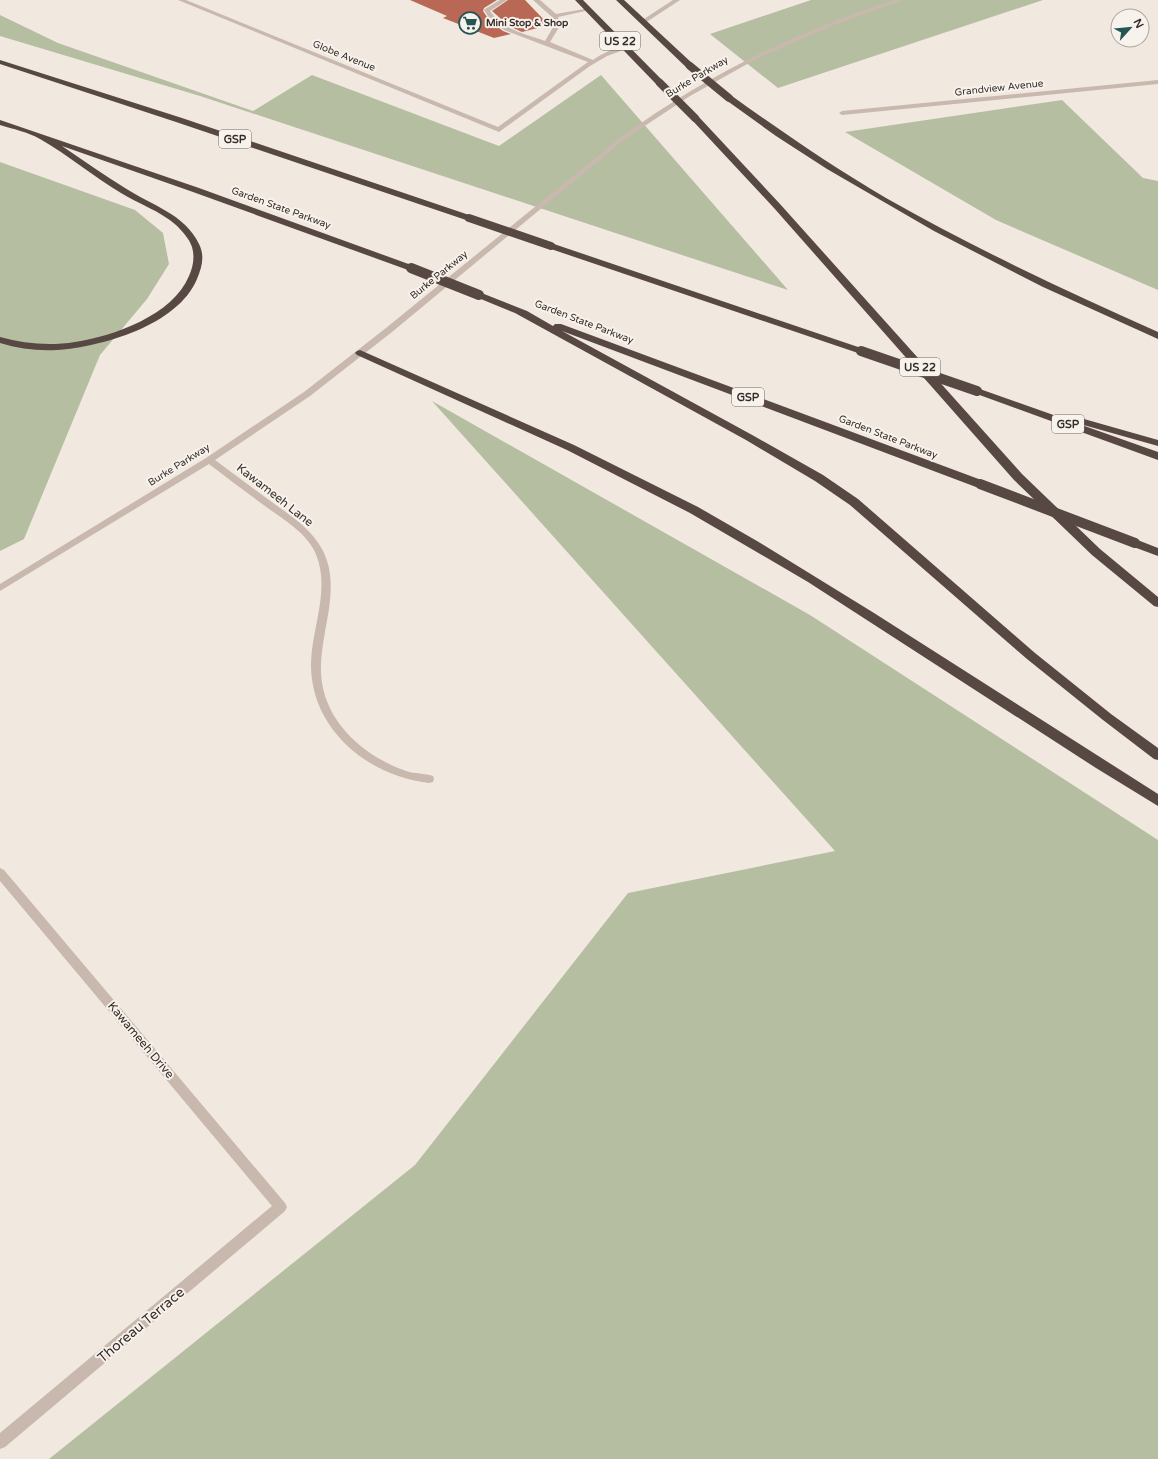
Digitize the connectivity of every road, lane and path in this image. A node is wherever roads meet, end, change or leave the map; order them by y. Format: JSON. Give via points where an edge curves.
{"nodes":[{"id":1,"x":181,"y":0,"type":"edge"},
{"id":2,"x":504,"y":0,"type":"edge"},
{"id":3,"x":536,"y":0,"type":"edge"},
{"id":4,"x":580,"y":0,"type":"edge"},
{"id":5,"x":620,"y":0,"type":"edge"},
{"id":6,"x":677,"y":0,"type":"edge"},
{"id":7,"x":900,"y":0,"type":"edge"},
{"id":8,"x":588,"y":9,"type":"junction"},
{"id":9,"x":555,"y":16,"type":"junction"},
{"id":10,"x":643,"y":22,"type":"junction"},
{"id":11,"x":547,"y":43,"type":"junction"},
{"id":12,"x":626,"y":48,"type":"junction"},
{"id":13,"x":0,"y":62,"type":"edge"},
{"id":14,"x":593,"y":62,"type":"junction"},
{"id":15,"x":1158,"y":82,"type":"edge"},
{"id":16,"x":842,"y":113,"type":"dead end"},
{"id":17,"x":0,"y":122,"type":"edge"},
{"id":18,"x":41,"y":136,"type":"junction"},
{"id":19,"x":516,"y":310,"type":"junction"},
{"id":20,"x":1158,"y":336,"type":"edge"},
{"id":21,"x":0,"y":340,"type":"edge"},
{"id":22,"x":360,"y":353,"type":"junction"},
{"id":23,"x":977,"y":391,"type":"junction"},
{"id":24,"x":1158,"y":443,"type":"edge"},
{"id":25,"x":1158,"y":456,"type":"edge"},
{"id":26,"x":209,"y":460,"type":"junction"},
{"id":27,"x":1158,"y":552,"type":"edge"},
{"id":28,"x":0,"y":588,"type":"edge"},
{"id":29,"x":1158,"y":603,"type":"edge"},
{"id":30,"x":1158,"y":755,"type":"edge"},
{"id":31,"x":430,"y":779,"type":"dead end"},
{"id":32,"x":1158,"y":801,"type":"edge"},
{"id":33,"x":0,"y":873,"type":"edge"},
{"id":34,"x":281,"y":1208,"type":"joint"},
{"id":35,"x":0,"y":1442,"type":"edge"}],
"edges":[{"from":1,"to":14,"type":"street","name":"Globe Avenue","via":[[499,130]]},
{"from":2,"to":11,"type":"street","via":[[487,10],[491,18],[518,34]]},
{"from":3,"to":9,"type":"street"},
{"from":4,"to":8,"type":"highway","number":"US 22"},
{"from":5,"to":10,"type":"highway","number":"US 22"},
{"from":6,"to":10,"type":"street"},
{"from":7,"to":22,"type":"street","name":"Burke Parkway","via":[[843,19],[765,52],[661,112],[623,138]]},
{"from":8,"to":9,"type":"street"},
{"from":8,"to":12,"type":"highway","number":"US 22"},
{"from":9,"to":11,"type":"street","via":[[558,24]]},
{"from":10,"to":20,"type":"highway","number":"US 22","bridge":true,"via":[[729,98],[808,153],[907,212],[1020,272]]},
{"from":11,"to":14,"type":"street"},
{"from":12,"to":14,"type":"street"},
{"from":12,"to":29,"type":"highway","number":"US 22","bridge":true,"via":[[777,206],[1018,477],[1096,552]]},
{"from":13,"to":23,"type":"highway","number":"GSP","bridge":true,"via":[[179,120]]},
{"from":15,"to":16,"type":"street","name":"Grandview Avenue"},
{"from":17,"to":18,"type":"highway","name":"Garden State Parkway","number":"GSP"},
{"from":18,"to":19,"type":"highway","name":"Garden State Parkway","number":"GSP","bridge":true,"via":[[411,268]]},
{"from":18,"to":21,"type":"highway","via":[[126,192],[181,224],[196,247],[198,263],[192,282],[178,300],[154,317],[117,334],[92,341],[56,346],[21,345]]},
{"from":19,"to":27,"type":"highway","name":"Garden State Parkway","number":"GSP","bridge":true},
{"from":19,"to":30,"type":"highway","via":[[750,438],[819,478],[854,502],[1031,656]]},
{"from":22,"to":26,"type":"street","name":"Burke Parkway"},
{"from":22,"to":32,"type":"highway","via":[[566,445],[693,509],[805,574]]},
{"from":23,"to":24,"type":"highway"},
{"from":23,"to":25,"type":"highway","number":"GSP"},
{"from":26,"to":28,"type":"street","name":"Burke Parkway"},
{"from":26,"to":31,"type":"street","name":"Kawameeh Lane","via":[[295,525],[317,548],[327,576],[327,593],[316,664],[321,696],[330,720],[349,742],[381,764],[404,775]]},
{"from":33,"to":34,"type":"street","name":"Kawameeh Drive"},
{"from":34,"to":35,"type":"street","name":"Thoreau Terrace"}]}
